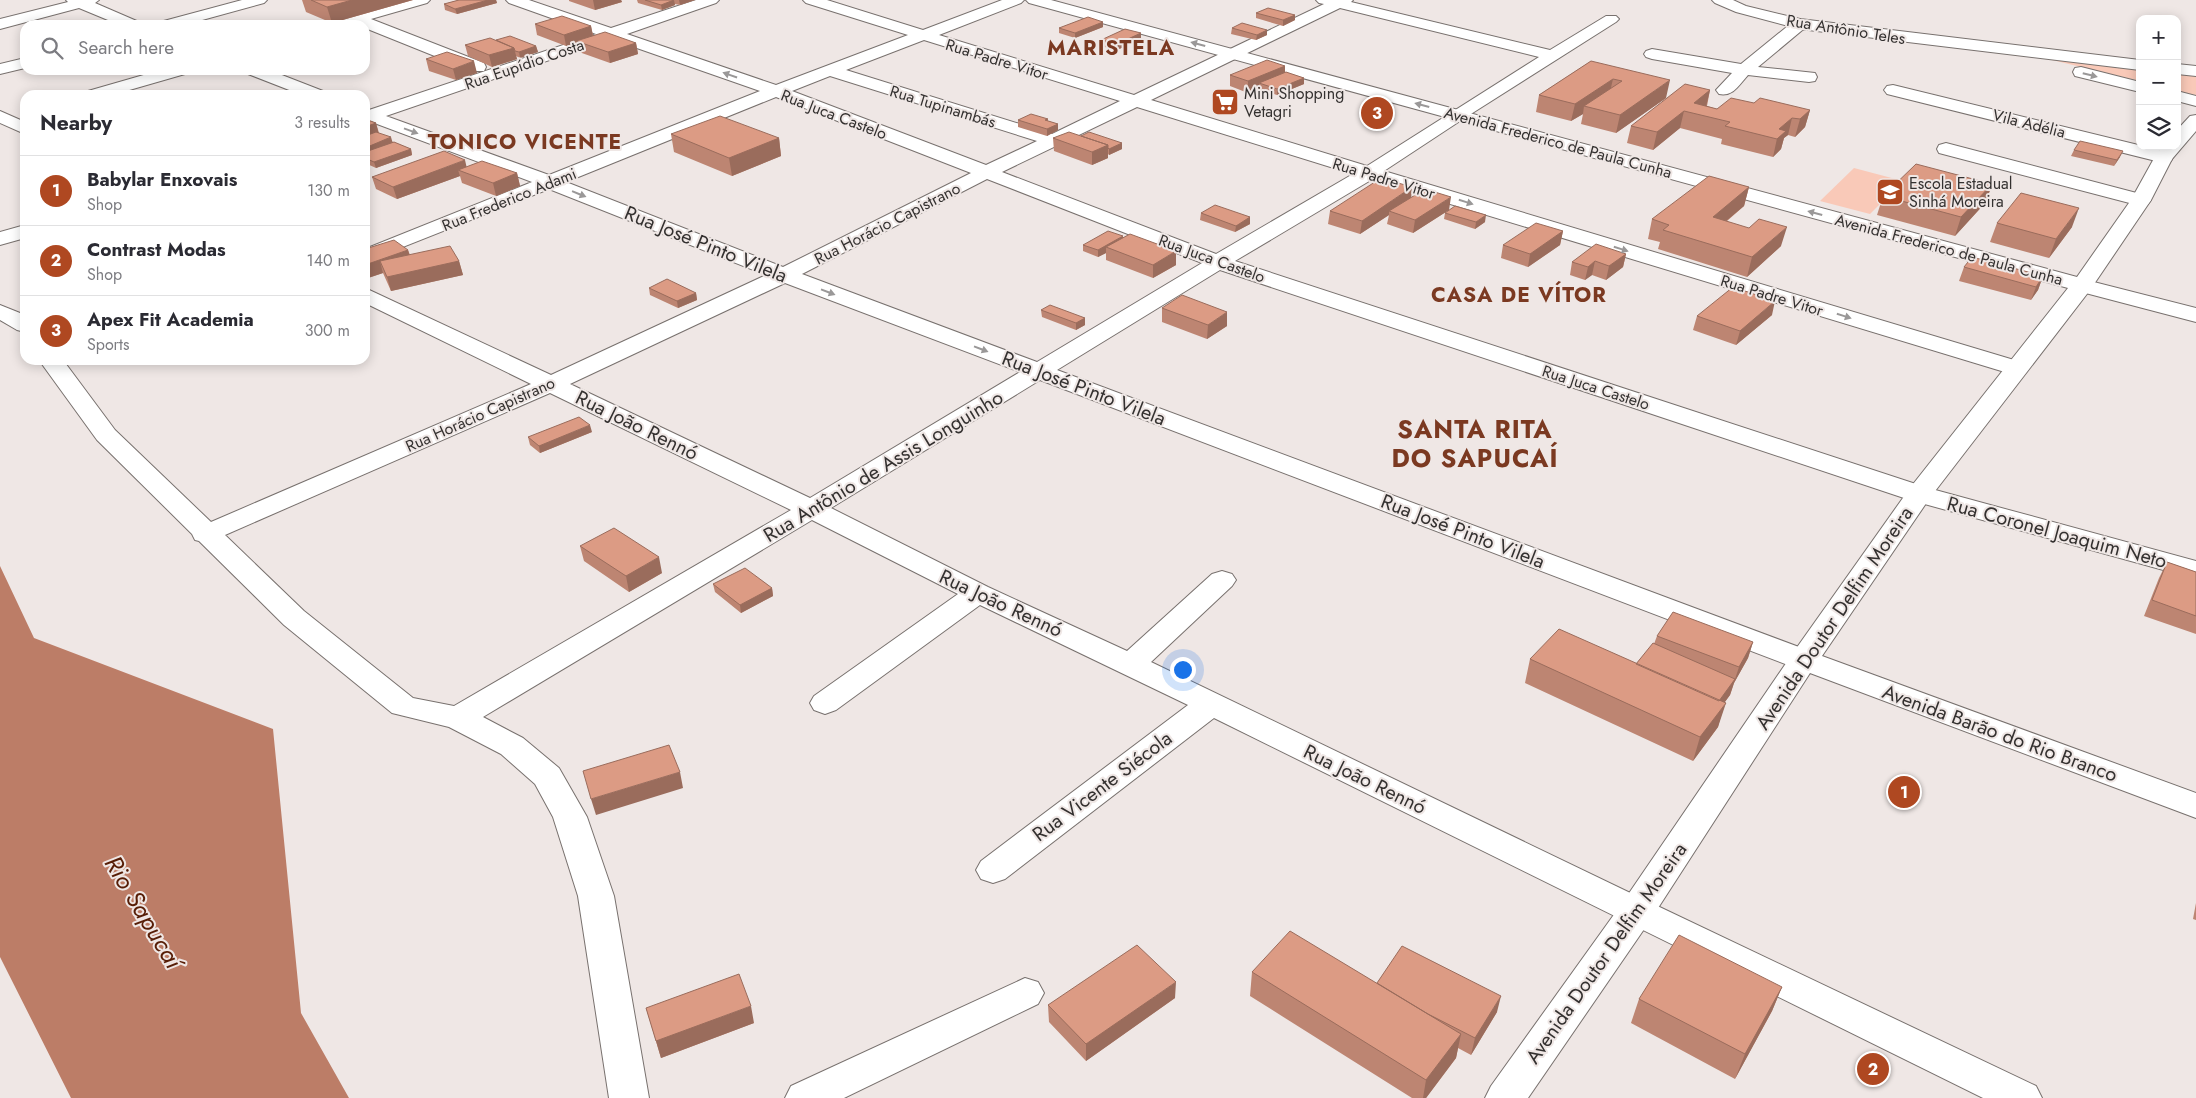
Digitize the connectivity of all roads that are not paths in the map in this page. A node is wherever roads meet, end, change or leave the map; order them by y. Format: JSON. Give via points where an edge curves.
{"nodes":[{"id":1,"x":259,"y":0,"type":"edge"},
{"id":2,"x":422,"y":0,"type":"edge"},
{"id":3,"x":514,"y":0,"type":"edge"},
{"id":4,"x":710,"y":0,"type":"edge"},
{"id":5,"x":811,"y":0,"type":"edge"},
{"id":6,"x":1016,"y":0,"type":"edge"},
{"id":7,"x":1034,"y":0,"type":"edge"},
{"id":8,"x":1720,"y":0,"type":"edge"},
{"id":9,"x":82,"y":1,"type":"edge"},
{"id":10,"x":1335,"y":1,"type":"edge"},
{"id":11,"x":356,"y":18,"type":"junction"},
{"id":12,"x":1611,"y":19,"type":"dead end"},
{"id":13,"x":122,"y":20,"type":"edge"},
{"id":14,"x":185,"y":20,"type":"edge"},
{"id":15,"x":350,"y":20,"type":"edge"},
{"id":16,"x":361,"y":20,"type":"edge"},
{"id":17,"x":0,"y":24,"type":"edge"},
{"id":18,"x":370,"y":24,"type":"edge"},
{"id":19,"x":1800,"y":24,"type":"junction"},
{"id":20,"x":610,"y":34,"type":"junction"},
{"id":21,"x":924,"y":36,"type":"junction"},
{"id":22,"x":1975,"y":46,"type":"junction"},
{"id":23,"x":1234,"y":54,"type":"junction"},
{"id":24,"x":1652,"y":54,"type":"dead end"},
{"id":25,"x":1551,"y":56,"type":"junction"},
{"id":26,"x":20,"y":64,"type":"edge"},
{"id":27,"x":2136,"y":65,"type":"edge"},
{"id":28,"x":0,"y":69,"type":"edge"},
{"id":29,"x":2181,"y":69,"type":"edge"},
{"id":30,"x":1744,"y":70,"type":"junction"},
{"id":31,"x":831,"y":71,"type":"junction"},
{"id":32,"x":2196,"y":71,"type":"edge"},
{"id":33,"x":496,"y":74,"type":"junction"},
{"id":34,"x":162,"y":75,"type":"edge"},
{"id":35,"x":267,"y":75,"type":"edge"},
{"id":36,"x":1809,"y":77,"type":"dead end"},
{"id":37,"x":2136,"y":86,"type":"edge"},
{"id":38,"x":111,"y":90,"type":"edge"},
{"id":39,"x":304,"y":90,"type":"edge"},
{"id":40,"x":1725,"y":90,"type":"dead end"},
{"id":41,"x":1893,"y":90,"type":"dead end"},
{"id":42,"x":776,"y":92,"type":"junction"},
{"id":43,"x":2181,"y":97,"type":"edge"},
{"id":44,"x":2196,"y":101,"type":"edge"},
{"id":45,"x":1135,"y":102,"type":"junction"},
{"id":46,"x":370,"y":115,"type":"edge"},
{"id":47,"x":1457,"y":115,"type":"junction"},
{"id":48,"x":370,"y":117,"type":"edge"},
{"id":49,"x":8,"y":119,"type":"edge"},
{"id":50,"x":2196,"y":120,"type":"edge"},
{"id":51,"x":20,"y":126,"type":"edge"},
{"id":52,"x":2181,"y":137,"type":"edge"},
{"id":53,"x":1055,"y":141,"type":"junction"},
{"id":54,"x":2136,"y":141,"type":"edge"},
{"id":55,"x":1946,"y":149,"type":"dead end"},
{"id":56,"x":2170,"y":150,"type":"edge"},
{"id":57,"x":984,"y":173,"type":"junction"},
{"id":58,"x":1369,"y":173,"type":"junction"},
{"id":59,"x":550,"y":182,"type":"junction"},
{"id":60,"x":2141,"y":200,"type":"junction"},
{"id":61,"x":20,"y":233,"type":"edge"},
{"id":62,"x":0,"y":239,"type":"edge"},
{"id":63,"x":370,"y":254,"type":"edge"},
{"id":64,"x":1218,"y":262,"type":"junction"},
{"id":65,"x":784,"y":275,"type":"junction"},
{"id":66,"x":2082,"y":285,"type":"junction"},
{"id":67,"x":370,"y":297,"type":"edge"},
{"id":68,"x":0,"y":312,"type":"edge"},
{"id":69,"x":2196,"y":315,"type":"edge"},
{"id":70,"x":20,"y":322,"type":"edge"},
{"id":71,"x":55,"y":365,"type":"edge"},
{"id":72,"x":2016,"y":368,"type":"junction"},
{"id":73,"x":1040,"y":371,"type":"junction"},
{"id":74,"x":551,"y":384,"type":"junction"},
{"id":75,"x":1919,"y":494,"type":"junction"},
{"id":76,"x":810,"y":509,"type":"junction"},
{"id":77,"x":206,"y":534,"type":"junction"},
{"id":78,"x":2196,"y":570,"type":"edge"},
{"id":79,"x":1222,"y":580,"type":"dead end"},
{"id":80,"x":978,"y":593,"type":"junction"},
{"id":81,"x":1804,"y":660,"type":"junction"},
{"id":82,"x":1131,"y":664,"type":"junction"},
{"id":83,"x":825,"y":703,"type":"dead end"},
{"id":84,"x":1212,"y":703,"type":"junction"},
{"id":85,"x":458,"y":718,"type":"junction"},
{"id":86,"x":2196,"y":806,"type":"edge"},
{"id":87,"x":993,"y":870,"type":"dead end"},
{"id":88,"x":1636,"y":912,"type":"junction"},
{"id":89,"x":1025,"y":993,"type":"dead end"},
{"id":90,"x":630,"y":1098,"type":"edge"},
{"id":91,"x":805,"y":1098,"type":"edge"},
{"id":92,"x":1506,"y":1098,"type":"edge"},
{"id":93,"x":2022,"y":1098,"type":"edge"}],
"edges":[{"from":1,"to":14,"type":"street"},
{"from":2,"to":11,"type":"street"},
{"from":3,"to":20,"type":"street","name":"Rua Juca Castelo"},
{"from":4,"to":20,"type":"street","name":"Rua Eupídio Costa"},
{"from":5,"to":21,"type":"street","name":"Rua Padre Vitor"},
{"from":6,"to":21,"type":"street","name":"Rua Frederico Adami"},
{"from":23,"to":7,"type":"street","name":"Avenida Frederico de Paula Cunha","one_way":true},
{"from":8,"to":19,"type":"street","name":"Rua Antônio Teles"},
{"from":9,"to":13,"type":"street"},
{"from":9,"to":17,"type":"street"},
{"from":10,"to":23,"type":"street","name":"Rua Horácio Capistrano"},
{"from":10,"to":25,"type":"street"},
{"from":11,"to":15,"type":"street"},
{"from":11,"to":16,"type":"street"},
{"from":12,"to":25,"type":"street","name":"Rua Antônio de Assis Longuinho"},
{"from":18,"to":33,"type":"street"},
{"from":19,"to":22,"type":"street","name":"Rua Antônio Teles"},
{"from":19,"to":30,"type":"street"},
{"from":20,"to":33,"type":"street","name":"Rua Eupídio Costa"},
{"from":42,"to":20,"type":"street","name":"Rua Juca Castelo","one_way":true},
{"from":21,"to":31,"type":"street","name":"Rua Frederico Adami"},
{"from":21,"to":45,"type":"street","name":"Rua Padre Vitor"},
{"from":22,"to":27,"type":"street","name":"Rua Antônio Teles"},
{"from":22,"to":37,"type":"street","name":"Rua Antônio Teles","one_way":true},
{"from":23,"to":45,"type":"street","name":"Rua Horácio Capistrano"},
{"from":47,"to":23,"type":"street","name":"Avenida Frederico de Paula Cunha","one_way":true},
{"from":24,"to":30,"type":"street"},
{"from":25,"to":47,"type":"street","name":"Rua Antônio de Assis Longuinho"},
{"from":26,"to":28,"type":"street"},
{"from":29,"to":32,"type":"street"},
{"from":30,"to":36,"type":"street"},
{"from":30,"to":40,"type":"street"},
{"from":31,"to":42,"type":"street","name":"Rua Frederico Adami"},
{"from":31,"to":53,"type":"street","name":"Rua Tupinambás"},
{"from":33,"to":46,"type":"street","name":"Rua Eupídio Costa"},
{"from":34,"to":38,"type":"street"},
{"from":35,"to":39,"type":"street"},
{"from":41,"to":54,"type":"street","name":"Vila Adélia"},
{"from":42,"to":57,"type":"street","name":"Rua Juca Castelo"},
{"from":42,"to":59,"type":"street","name":"Rua Frederico Adami"},
{"from":43,"to":44,"type":"street"},
{"from":45,"to":53,"type":"street","name":"Rua Horácio Capistrano"},
{"from":45,"to":58,"type":"street","name":"Rua Padre Vitor"},
{"from":47,"to":58,"type":"street","name":"Rua Antônio de Assis Longuinho"},
{"from":66,"to":47,"type":"street","name":"Avenida Frederico de Paula Cunha","one_way":true},
{"from":48,"to":59,"type":"street","name":"Rua José Pinto Vilela","one_way":true},
{"from":49,"to":51,"type":"street"},
{"from":50,"to":52,"type":"street","name":"Avenida Doutor Delfim Moreira"},
{"from":53,"to":57,"type":"street","name":"Rua Horácio Capistrano"},
{"from":55,"to":60,"type":"street"},
{"from":56,"to":60,"type":"street","name":"Avenida Doutor Delfim Moreira"},
{"from":57,"to":64,"type":"street","name":"Rua Juca Castelo"},
{"from":57,"to":65,"type":"street","name":"Rua Horácio Capistrano"},
{"from":58,"to":64,"type":"street","name":"Rua Antônio de Assis Longuinho"},
{"from":58,"to":72,"type":"street","name":"Rua Padre Vitor","one_way":true},
{"from":59,"to":63,"type":"street","name":"Rua Frederico Adami"},
{"from":59,"to":65,"type":"street","name":"Rua José Pinto Vilela","one_way":true},
{"from":60,"to":66,"type":"street","name":"Avenida Doutor Delfim Moreira"},
{"from":61,"to":62,"type":"street"},
{"from":64,"to":73,"type":"street","name":"Rua Antônio de Assis Longuinho"},
{"from":64,"to":75,"type":"street","name":"Rua Juca Castelo"},
{"from":65,"to":73,"type":"street","name":"Rua José Pinto Vilela","one_way":true},
{"from":65,"to":74,"type":"street","name":"Rua Horácio Capistrano"},
{"from":66,"to":69,"type":"street","name":"Avenida Frederico de Paula Cunha"},
{"from":66,"to":72,"type":"street","name":"Avenida Doutor Delfim Moreira"},
{"from":67,"to":74,"type":"street","name":"Rua João Rennó"},
{"from":68,"to":70,"type":"street"},
{"from":71,"to":77,"type":"street","via":[[106,435]]},
{"from":72,"to":75,"type":"street","name":"Avenida Doutor Delfim Moreira"},
{"from":73,"to":76,"type":"street","name":"Rua Antônio de Assis Longuinho"},
{"from":73,"to":81,"type":"street","name":"Rua José Pinto Vilela"},
{"from":74,"to":76,"type":"street","name":"Rua João Rennó"},
{"from":74,"to":77,"type":"street","name":"Rua Horácio Capistrano"},
{"from":75,"to":78,"type":"street","name":"Rua Coronel Joaquim Neto"},
{"from":75,"to":81,"type":"street","name":"Avenida Doutor Delfim Moreira"},
{"from":76,"to":80,"type":"street","name":"Rua João Rennó"},
{"from":76,"to":85,"type":"street","name":"Rua Antônio de Assis Longuinho"},
{"from":77,"to":85,"type":"street","via":[[294,618],[402,706]]},
{"from":79,"to":82,"type":"street"},
{"from":80,"to":82,"type":"street","name":"Rua João Rennó"},
{"from":80,"to":83,"type":"street"},
{"from":81,"to":86,"type":"street","name":"Avenida Barão do Rio Branco"},
{"from":81,"to":88,"type":"street","name":"Avenida Doutor Delfim Moreira"},
{"from":82,"to":84,"type":"street","name":"Rua João Rennó"},
{"from":84,"to":87,"type":"street","name":"Rua Vicente Siécola"},
{"from":84,"to":88,"type":"street","name":"Rua João Rennó"},
{"from":85,"to":90,"type":"street","via":[[512,746],[547,776],[570,817],[596,896]]},
{"from":88,"to":92,"type":"street","name":"Avenida Doutor Delfim Moreira"},
{"from":88,"to":93,"type":"street","name":"Rua João Rennó"},
{"from":89,"to":91,"type":"street"}]}
